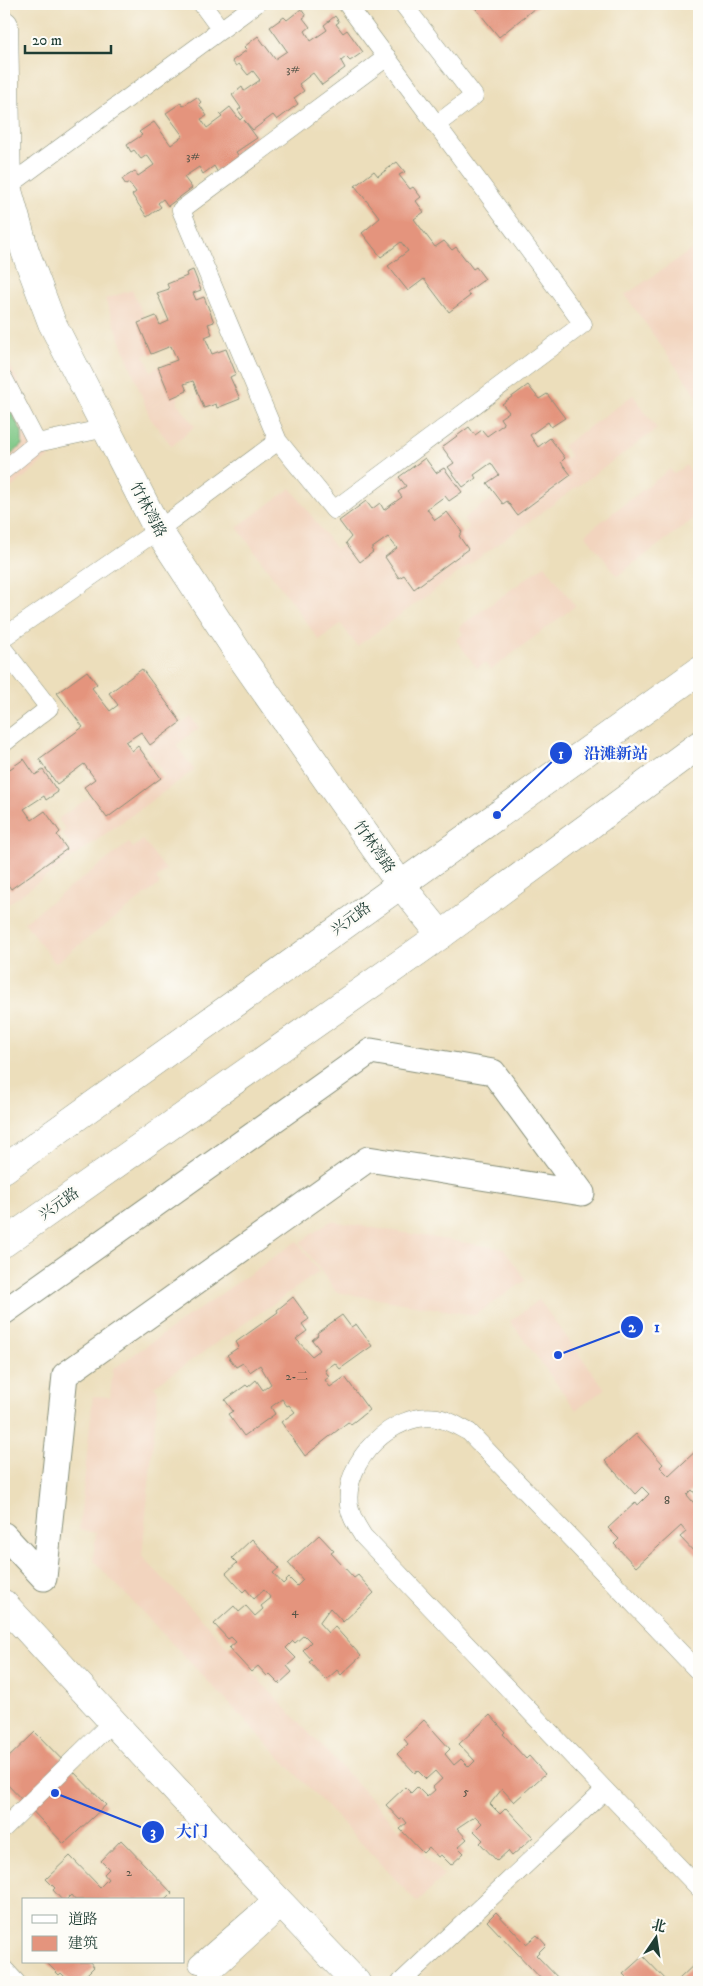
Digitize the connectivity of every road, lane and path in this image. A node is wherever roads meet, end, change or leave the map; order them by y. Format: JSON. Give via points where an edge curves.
{"nodes":[{"id":1,"x":202,"y":4,"type":"edge"},
{"id":2,"x":256,"y":4,"type":"edge"},
{"id":3,"x":348,"y":4,"type":"edge"},
{"id":4,"x":403,"y":4,"type":"edge"},
{"id":5,"x":4,"y":25,"type":"edge"},
{"id":6,"x":221,"y":30,"type":"junction"},
{"id":7,"x":387,"y":57,"type":"junction"},
{"id":8,"x":436,"y":125,"type":"junction"},
{"id":9,"x":7,"y":187,"type":"junction"},
{"id":10,"x":4,"y":379,"type":"edge"},
{"id":11,"x":106,"y":428,"type":"junction"},
{"id":12,"x":278,"y":441,"type":"junction"},
{"id":13,"x":37,"y":443,"type":"junction"},
{"id":14,"x":4,"y":470,"type":"edge"},
{"id":15,"x":158,"y":530,"type":"junction"},
{"id":16,"x":4,"y":637,"type":"edge"},
{"id":17,"x":4,"y":650,"type":"edge"},
{"id":18,"x":699,"y":671,"type":"edge"},
{"id":19,"x":4,"y":743,"type":"edge"},
{"id":20,"x":699,"y":745,"type":"edge"},
{"id":21,"x":400,"y":884,"type":"junction"},
{"id":22,"x":441,"y":935,"type":"junction"},
{"id":23,"x":4,"y":1169,"type":"edge"},
{"id":24,"x":4,"y":1244,"type":"edge"},
{"id":25,"x":4,"y":1312,"type":"edge"},
{"id":26,"x":4,"y":1535,"type":"edge"},
{"id":27,"x":4,"y":1604,"type":"edge"},
{"id":28,"x":699,"y":1672,"type":"edge"},
{"id":29,"x":112,"y":1722,"type":"junction"},
{"id":30,"x":605,"y":1790,"type":"junction"},
{"id":31,"x":4,"y":1828,"type":"edge"},
{"id":32,"x":699,"y":1888,"type":"edge"},
{"id":33,"x":279,"y":1902,"type":"junction"},
{"id":34,"x":4,"y":1969,"type":"edge"},
{"id":35,"x":203,"y":1971,"type":"dead end"},
{"id":36,"x":16,"y":1982,"type":"edge"},
{"id":37,"x":356,"y":1982,"type":"edge"},
{"id":38,"x":401,"y":1982,"type":"edge"}],
"edges":[{"from":1,"to":6,"type":"lane"},
{"from":2,"to":6,"type":"lane"},
{"from":3,"to":7,"type":"lane"},
{"from":4,"to":8,"type":"lane","via":[[474,96]]},
{"from":5,"to":9,"type":"main road","name":"竹林湾路"},
{"from":6,"to":9,"type":"lane"},
{"from":7,"to":8,"type":"lane"},
{"from":7,"to":12,"type":"lane","via":[[181,210]]},
{"from":8,"to":12,"type":"lane","via":[[583,324],[334,510]]},
{"from":9,"to":11,"type":"main road","name":"竹林湾路","via":[[25,250],[52,323]]},
{"from":10,"to":13,"type":"lane"},
{"from":11,"to":13,"type":"lane"},
{"from":11,"to":15,"type":"main road","name":"竹林湾路"},
{"from":12,"to":15,"type":"lane"},
{"from":13,"to":14,"type":"lane"},
{"from":15,"to":16,"type":"lane"},
{"from":15,"to":21,"type":"main road","name":"竹林湾路","via":[[242,660]]},
{"from":17,"to":19,"type":"lane","via":[[49,708]]},
{"from":18,"to":21,"type":"main road","name":"兴元路"},
{"from":20,"to":22,"type":"main road","name":"兴元路"},
{"from":21,"to":22,"type":"main road","name":"竹林湾路"},
{"from":21,"to":23,"type":"main road","name":"兴元路"},
{"from":22,"to":24,"type":"main road","name":"兴元路"},
{"from":25,"to":26,"type":"street","via":[[371,1051],[493,1072],[582,1193],[368,1159],[65,1375],[44,1578]]},
{"from":27,"to":29,"type":"main road"},
{"from":28,"to":30,"type":"lane","via":[[469,1432],[437,1418],[417,1419],[399,1424],[360,1458],[353,1471],[348,1504],[363,1536]]},
{"from":29,"to":31,"type":"lane"},
{"from":29,"to":33,"type":"main road"},
{"from":30,"to":32,"type":"lane"},
{"from":30,"to":38,"type":"lane"},
{"from":33,"to":35,"type":"lane"},
{"from":33,"to":37,"type":"main road"},
{"from":34,"to":36,"type":"lane"}]}
